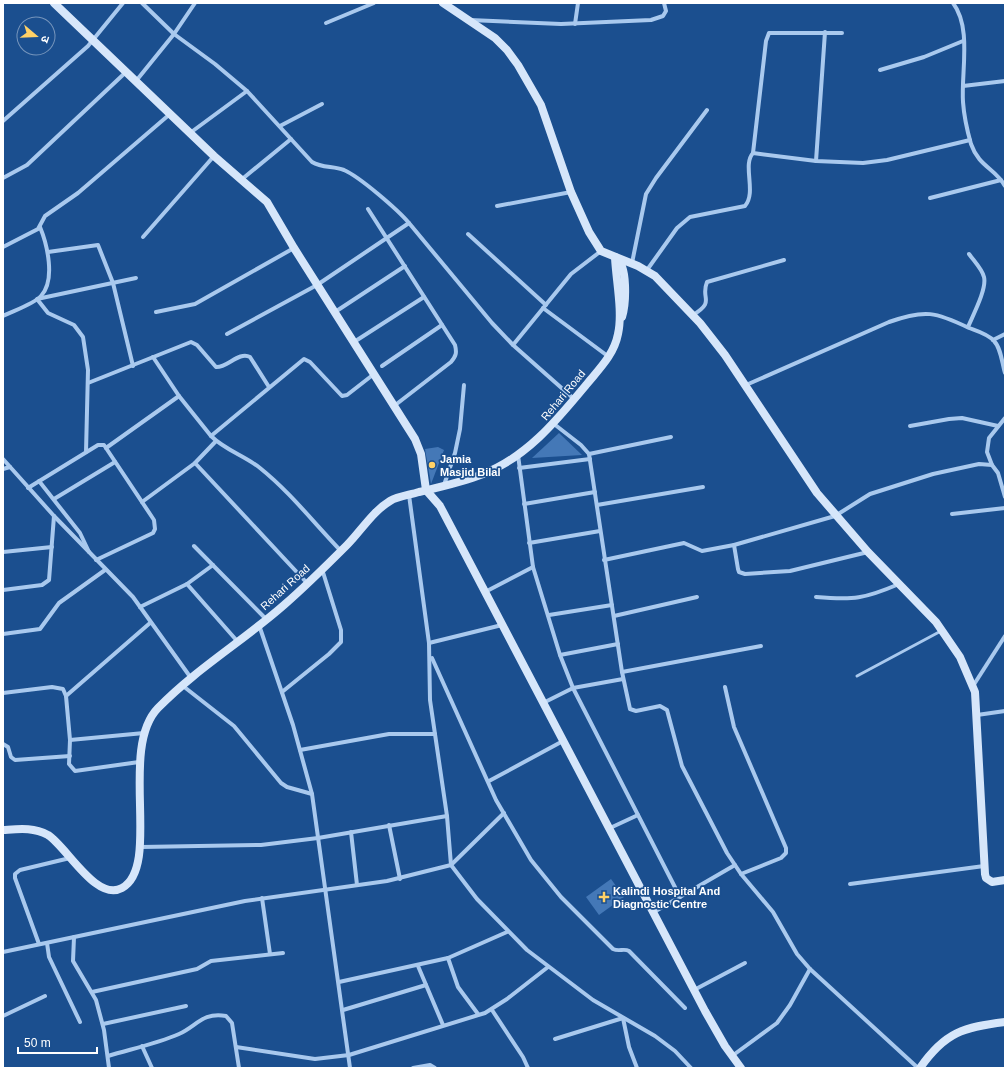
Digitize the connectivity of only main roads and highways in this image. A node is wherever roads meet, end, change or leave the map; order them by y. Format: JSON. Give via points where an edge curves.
{"nodes":[{"id":1,"x":54,"y":3,"type":"edge"},
{"id":2,"x":442,"y":3,"type":"edge"},
{"id":3,"x":615,"y":257,"type":"junction"},
{"id":4,"x":426,"y":490,"type":"junction"},
{"id":5,"x":3,"y":830,"type":"edge"},
{"id":6,"x":1005,"y":880,"type":"edge"},
{"id":7,"x":1005,"y":1022,"type":"edge"},
{"id":8,"x":742,"y":1068,"type":"edge"},
{"id":9,"x":919,"y":1068,"type":"edge"}],
"edges":[{"from":1,"to":4,"type":"main road","via":[[90,44],[124,74],[136,81],[214,156],[267,202],[419,446]]},
{"from":2,"to":3,"type":"main road","via":[[495,38],[507,50],[533,89],[550,126],[571,192],[589,232],[601,252]]},
{"from":3,"to":4,"type":"main road","name":"Rehari Road","via":[[620,324],[609,357],[554,424],[518,455],[481,475]]},
{"from":3,"to":6,"type":"main road","via":[[646,270],[665,285],[692,316],[725,355],[835,516],[942,630],[960,657],[973,686],[977,715],[985,874],[989,881],[996,883]]},
{"from":4,"to":5,"type":"main road","name":"Rehari Road","via":[[390,501],[307,583],[259,625],[182,685],[156,710],[148,721],[144,733],[139,762],[141,847],[134,874],[128,884],[113,891],[96,883],[55,840],[45,834],[32,829]]},
{"from":4,"to":8,"type":"main road","via":[[440,506],[714,1028]]},
{"from":7,"to":9,"type":"main road","via":[[973,1026],[953,1035]]}]}
